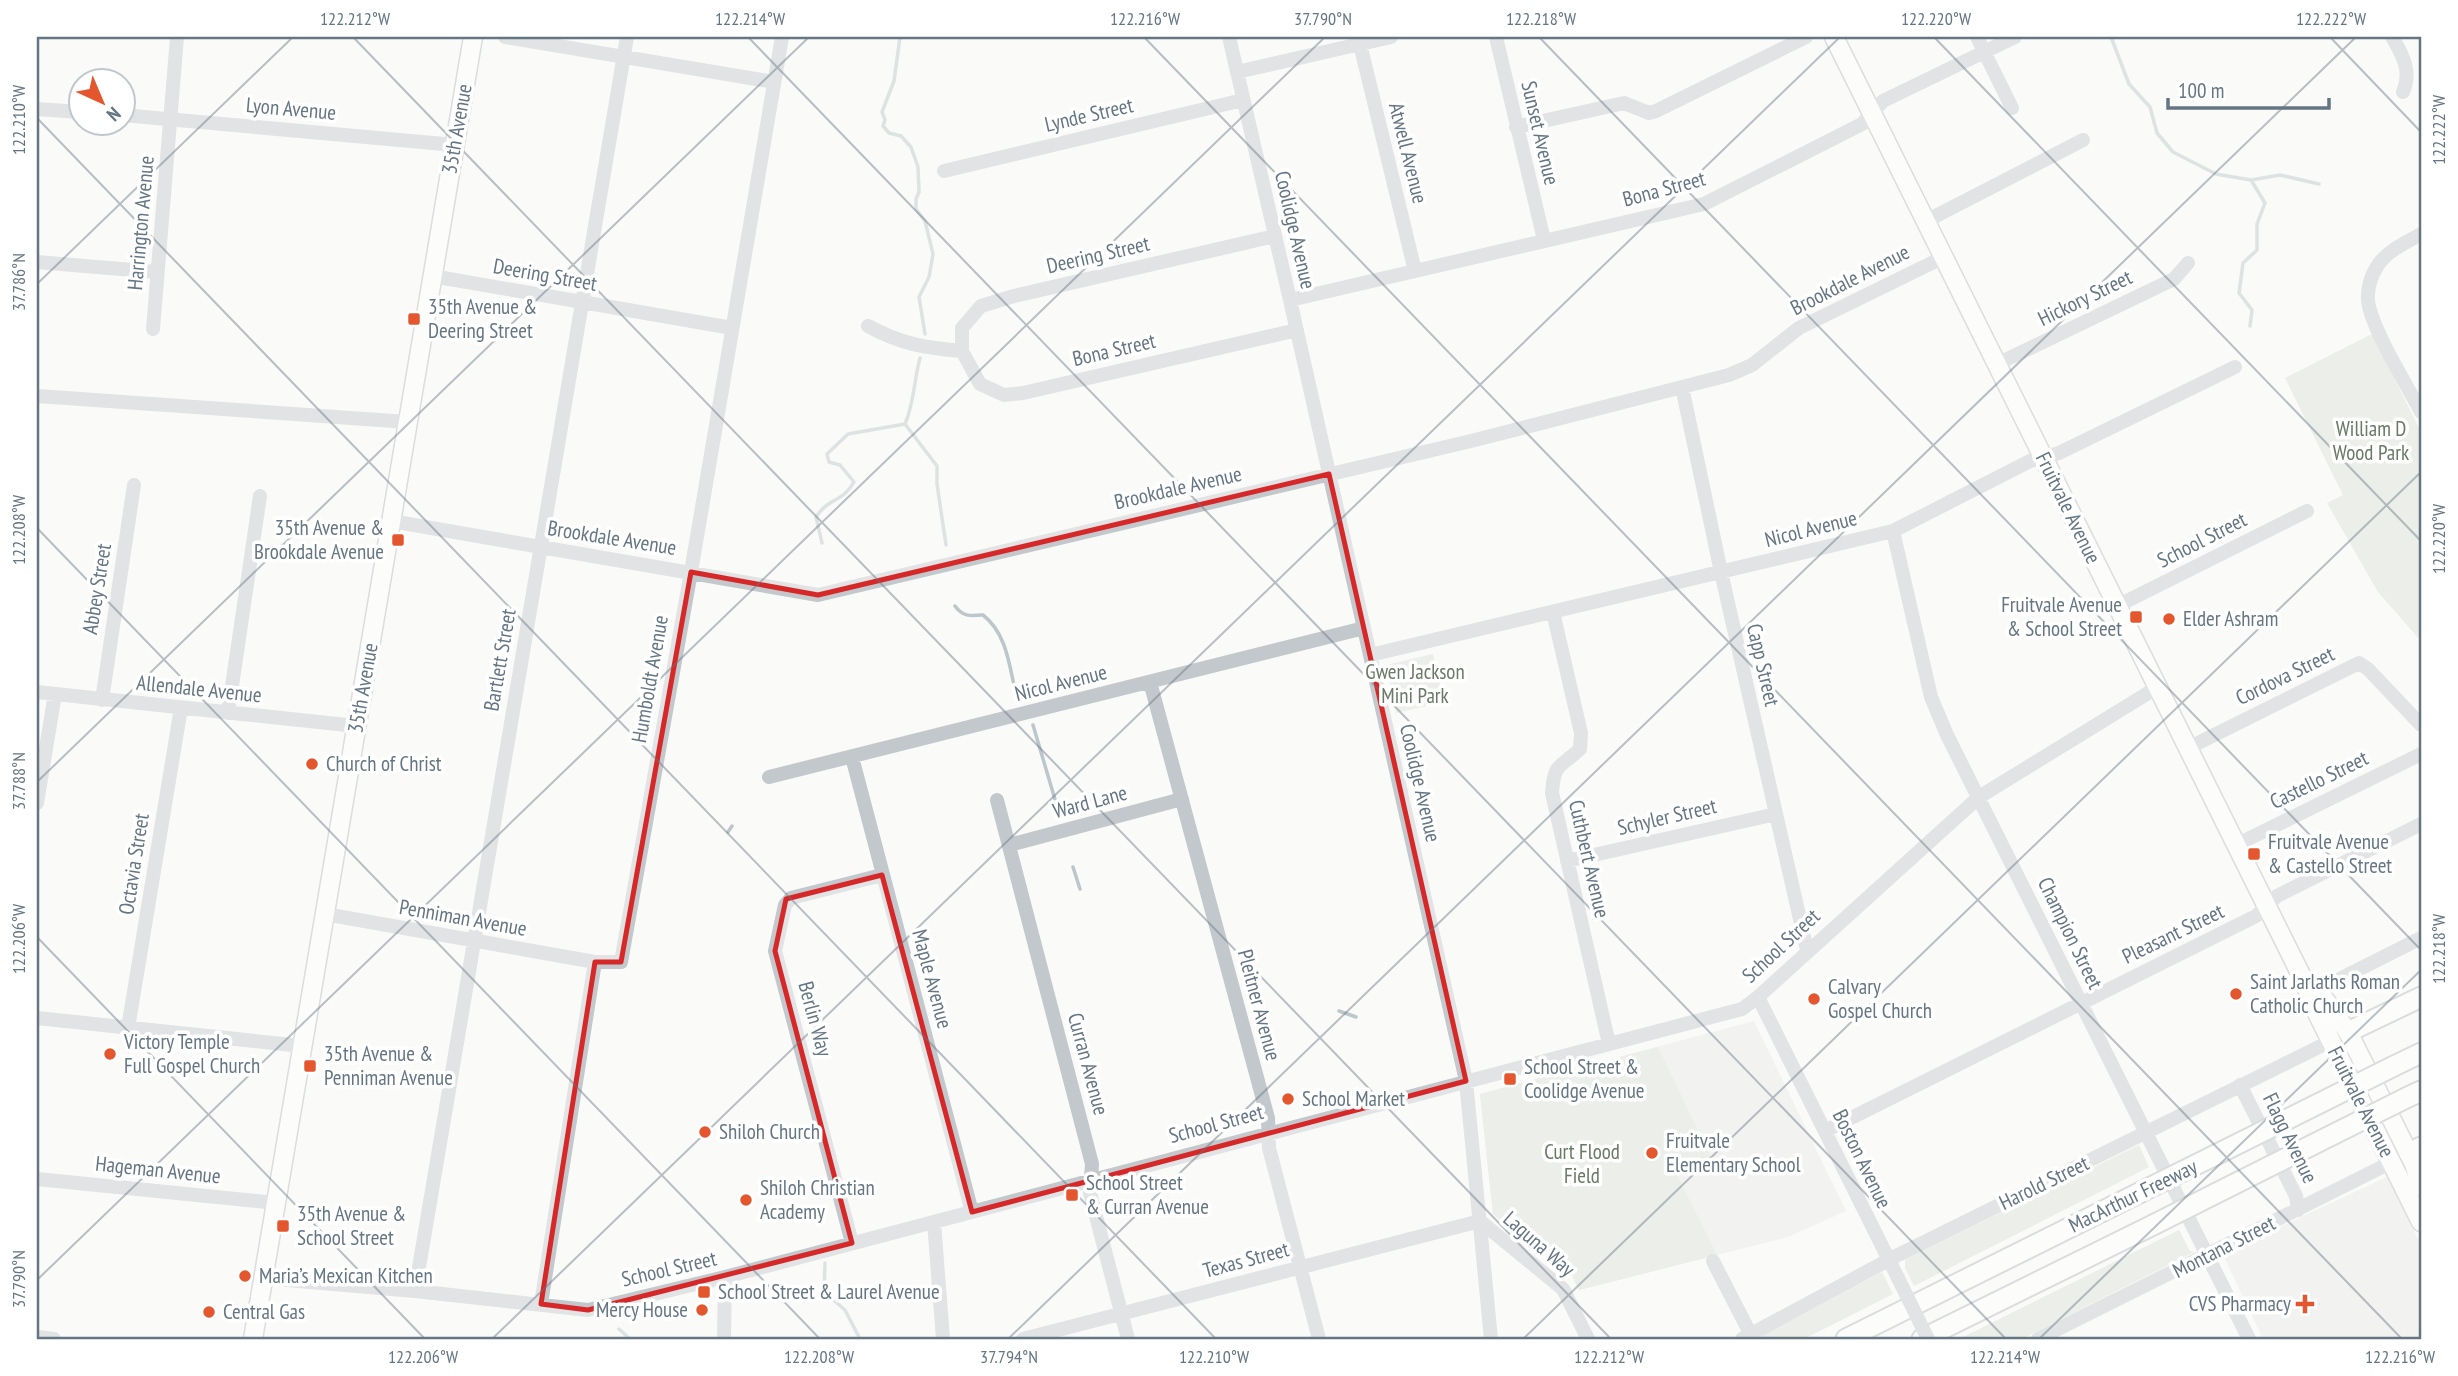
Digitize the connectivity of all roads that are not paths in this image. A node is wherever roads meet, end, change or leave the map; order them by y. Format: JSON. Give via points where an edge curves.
{"nodes":[{"id":1,"x":177,"y":37,"type":"edge"},
{"id":2,"x":473,"y":37,"type":"edge"},
{"id":3,"x":505,"y":37,"type":"edge"},
{"id":4,"x":627,"y":37,"type":"edge"},
{"id":5,"x":782,"y":37,"type":"edge"},
{"id":6,"x":1228,"y":37,"type":"edge"},
{"id":7,"x":1391,"y":37,"type":"edge"},
{"id":8,"x":1496,"y":37,"type":"edge"},
{"id":9,"x":1807,"y":37,"type":"edge"},
{"id":10,"x":1834,"y":37,"type":"edge"},
{"id":11,"x":1977,"y":37,"type":"edge"},
{"id":12,"x":2015,"y":37,"type":"edge"},
{"id":13,"x":2392,"y":37,"type":"edge"},
{"id":14,"x":1360,"y":44,"type":"junction"},
{"id":15,"x":1985,"y":52,"type":"junction"},
{"id":16,"x":623,"y":57,"type":"junction"},
{"id":17,"x":1237,"y":72,"type":"junction"},
{"id":18,"x":775,"y":82,"type":"junction"},
{"id":19,"x":2403,"y":92,"type":"dead end"},
{"id":20,"x":1243,"y":100,"type":"junction"},
{"id":21,"x":2012,"y":108,"type":"dead end"},
{"id":22,"x":37,"y":109,"type":"edge"},
{"id":23,"x":66,"y":111,"type":"edge"},
{"id":24,"x":1872,"y":113,"type":"junction"},
{"id":25,"x":136,"y":116,"type":"edge"},
{"id":26,"x":170,"y":119,"type":"junction"},
{"id":27,"x":1516,"y":127,"type":"junction"},
{"id":28,"x":2083,"y":140,"type":"dead end"},
{"id":29,"x":455,"y":145,"type":"junction"},
{"id":30,"x":944,"y":171,"type":"dead end"},
{"id":31,"x":1926,"y":221,"type":"junction"},
{"id":32,"x":2421,"y":234,"type":"edge"},
{"id":33,"x":1275,"y":236,"type":"junction"},
{"id":34,"x":1544,"y":240,"type":"junction"},
{"id":35,"x":1944,"y":257,"type":"junction"},
{"id":36,"x":37,"y":262,"type":"edge"},
{"id":37,"x":2188,"y":263,"type":"dead end"},
{"id":38,"x":1415,"y":271,"type":"junction"},
{"id":39,"x":158,"y":272,"type":"junction"},
{"id":40,"x":432,"y":276,"type":"junction"},
{"id":41,"x":1290,"y":300,"type":"junction"},
{"id":42,"x":582,"y":303,"type":"junction"},
{"id":43,"x":868,"y":326,"type":"dead end"},
{"id":44,"x":733,"y":328,"type":"junction"},
{"id":45,"x":153,"y":329,"type":"dead end"},
{"id":46,"x":1297,"y":330,"type":"junction"},
{"id":47,"x":962,"y":351,"type":"junction"},
{"id":48,"x":1997,"y":364,"type":"junction"},
{"id":49,"x":2235,"y":367,"type":"dead end"},
{"id":50,"x":1682,"y":387,"type":"junction"},
{"id":51,"x":37,"y":396,"type":"edge"},
{"id":52,"x":2421,"y":412,"type":"edge"},
{"id":53,"x":408,"y":422,"type":"junction"},
{"id":54,"x":2043,"y":457,"type":"junction"},
{"id":55,"x":1329,"y":474,"type":"junction"},
{"id":56,"x":134,"y":485,"type":"dead end"},
{"id":57,"x":260,"y":496,"type":"dead end"},
{"id":58,"x":2306,"y":511,"type":"dead end"},
{"id":59,"x":391,"y":522,"type":"junction"},
{"id":60,"x":1893,"y":531,"type":"junction"},
{"id":61,"x":541,"y":547,"type":"junction"},
{"id":62,"x":691,"y":572,"type":"junction"},
{"id":63,"x":1721,"y":572,"type":"junction"},
{"id":64,"x":2117,"y":606,"type":"junction"},
{"id":65,"x":1553,"y":612,"type":"junction"},
{"id":66,"x":1364,"y":628,"type":"junction"},
{"id":67,"x":1370,"y":655,"type":"junction"},
{"id":68,"x":1150,"y":682,"type":"junction"},
{"id":69,"x":2158,"y":687,"type":"junction"},
{"id":70,"x":37,"y":692,"type":"edge"},
{"id":71,"x":55,"y":694,"type":"junction"},
{"id":72,"x":102,"y":700,"type":"junction"},
{"id":73,"x":181,"y":708,"type":"junction"},
{"id":74,"x":228,"y":713,"type":"junction"},
{"id":75,"x":2421,"y":725,"type":"edge"},
{"id":76,"x":356,"y":726,"type":"junction"},
{"id":77,"x":2188,"y":748,"type":"junction"},
{"id":78,"x":2421,"y":754,"type":"edge"},
{"id":79,"x":852,"y":757,"type":"junction"},
{"id":80,"x":769,"y":777,"type":"dead end"},
{"id":81,"x":1979,"y":797,"type":"junction"},
{"id":82,"x":1182,"y":799,"type":"junction"},
{"id":83,"x":997,"y":800,"type":"dead end"},
{"id":84,"x":37,"y":803,"type":"edge"},
{"id":85,"x":1776,"y":814,"type":"junction"},
{"id":86,"x":2421,"y":824,"type":"edge"},
{"id":87,"x":1009,"y":845,"type":"junction"},
{"id":88,"x":2236,"y":845,"type":"junction"},
{"id":89,"x":1567,"y":861,"type":"junction"},
{"id":90,"x":882,"y":875,"type":"junction"},
{"id":91,"x":2267,"y":906,"type":"junction"},
{"id":92,"x":325,"y":914,"type":"junction"},
{"id":93,"x":2421,"y":938,"type":"edge"},
{"id":94,"x":474,"y":942,"type":"junction"},
{"id":95,"x":1808,"y":950,"type":"junction"},
{"id":96,"x":595,"y":962,"type":"junction"},
{"id":97,"x":2310,"y":985,"type":"junction"},
{"id":98,"x":1758,"y":997,"type":"junction"},
{"id":99,"x":2421,"y":997,"type":"edge"},
{"id":100,"x":2081,"y":1003,"type":"junction"},
{"id":101,"x":37,"y":1018,"type":"edge"},
{"id":102,"x":128,"y":1028,"type":"junction"},
{"id":103,"x":2339,"y":1037,"type":"junction"},
{"id":104,"x":1609,"y":1044,"type":"junction"},
{"id":105,"x":302,"y":1046,"type":"junction"},
{"id":106,"x":2421,"y":1053,"type":"edge"},
{"id":107,"x":1466,"y":1082,"type":"junction"},
{"id":108,"x":2240,"y":1085,"type":"junction"},
{"id":109,"x":2415,"y":1094,"type":"edge"},
{"id":110,"x":1825,"y":1131,"type":"junction"},
{"id":111,"x":1268,"y":1132,"type":"junction"},
{"id":112,"x":2146,"y":1132,"type":"junction"},
{"id":113,"x":2407,"y":1154,"type":"edge"},
{"id":114,"x":37,"y":1179,"type":"edge"},
{"id":115,"x":1092,"y":1179,"type":"junction"},
{"id":116,"x":2401,"y":1183,"type":"junction"},
{"id":117,"x":2421,"y":1189,"type":"edge"},
{"id":118,"x":276,"y":1203,"type":"junction"},
{"id":119,"x":2298,"y":1210,"type":"junction"},
{"id":120,"x":972,"y":1212,"type":"junction"},
{"id":121,"x":1480,"y":1221,"type":"junction"},
{"id":122,"x":934,"y":1222,"type":"junction"},
{"id":123,"x":2421,"y":1222,"type":"edge"},
{"id":124,"x":852,"y":1243,"type":"junction"},
{"id":125,"x":2207,"y":1255,"type":"junction"},
{"id":126,"x":1889,"y":1260,"type":"junction"},
{"id":127,"x":1713,"y":1261,"type":"dead end"},
{"id":128,"x":1300,"y":1268,"type":"junction"},
{"id":129,"x":725,"y":1277,"type":"junction"},
{"id":130,"x":263,"y":1278,"type":"junction"},
{"id":131,"x":415,"y":1291,"type":"junction"},
{"id":132,"x":541,"y":1304,"type":"junction"},
{"id":133,"x":1122,"y":1314,"type":"junction"},
{"id":134,"x":37,"y":1337,"type":"edge"},
{"id":135,"x":1746,"y":1337,"type":"edge"},
{"id":136,"x":54,"y":1339,"type":"edge"},
{"id":137,"x":253,"y":1339,"type":"edge"},
{"id":138,"x":724,"y":1339,"type":"edge"},
{"id":139,"x":943,"y":1339,"type":"edge"},
{"id":140,"x":1023,"y":1339,"type":"edge"},
{"id":141,"x":1128,"y":1339,"type":"edge"},
{"id":142,"x":1319,"y":1339,"type":"edge"},
{"id":143,"x":1491,"y":1339,"type":"edge"},
{"id":144,"x":1588,"y":1339,"type":"edge"},
{"id":145,"x":1846,"y":1339,"type":"edge"},
{"id":146,"x":1922,"y":1339,"type":"edge"},
{"id":147,"x":1928,"y":1339,"type":"edge"},
{"id":148,"x":2038,"y":1339,"type":"edge"},
{"id":149,"x":2249,"y":1339,"type":"edge"}],
"edges":[{"from":1,"to":26,"type":"street","name":"Harrington Avenue"},
{"from":2,"to":29,"type":"main road","name":"35th Avenue"},
{"from":3,"to":16,"type":"street"},
{"from":4,"to":16,"type":"street","name":"Bartlett Street"},
{"from":5,"to":18,"type":"street","name":"Humboldt Avenue"},
{"from":6,"to":17,"type":"street","name":"Coolidge Avenue"},
{"from":7,"to":14,"type":"street"},
{"from":8,"to":27,"type":"street","name":"Sunset Avenue"},
{"from":9,"to":27,"type":"street","via":[[1656,111],[1649,113],[1624,103]]},
{"from":10,"to":24,"type":"main road","name":"Fruitvale Avenue"},
{"from":11,"to":15,"type":"street"},
{"from":12,"to":15,"type":"street","name":"Bona Street"},
{"from":13,"to":19,"type":"street","via":[[2403,56],[2408,80]]},
{"from":14,"to":17,"type":"street"},
{"from":14,"to":38,"type":"street","name":"Atwell Avenue"},
{"from":15,"to":21,"type":"street"},
{"from":15,"to":24,"type":"street","name":"Bona Street","via":[[1883,101]]},
{"from":16,"to":18,"type":"street"},
{"from":16,"to":42,"type":"street","name":"Bartlett Street"},
{"from":17,"to":20,"type":"street","name":"Coolidge Avenue"},
{"from":18,"to":44,"type":"street","name":"Humboldt Avenue"},
{"from":20,"to":30,"type":"street","name":"Lynde Street"},
{"from":20,"to":33,"type":"street","name":"Coolidge Avenue"},
{"from":22,"to":23,"type":"street"},
{"from":24,"to":31,"type":"main road","name":"Fruitvale Avenue"},
{"from":24,"to":34,"type":"street","name":"Bona Street","via":[[1862,124],[1704,204]]},
{"from":25,"to":26,"type":"street","name":"Lyon Avenue"},
{"from":26,"to":29,"type":"street","name":"Lyon Avenue"},
{"from":26,"to":39,"type":"street","name":"Harrington Avenue"},
{"from":27,"to":34,"type":"street","name":"Sunset Avenue"},
{"from":28,"to":31,"type":"street","name":"Brookdale Avenue"},
{"from":29,"to":40,"type":"main road","name":"35th Avenue"},
{"from":31,"to":35,"type":"main road","name":"Fruitvale Avenue"},
{"from":32,"to":52,"type":"street","via":[[2378,264],[2368,299],[2372,319]]},
{"from":33,"to":41,"type":"street","name":"Coolidge Avenue"},
{"from":33,"to":47,"type":"street","name":"Deering Street","via":[[981,306],[962,328]]},
{"from":34,"to":38,"type":"street","name":"Bona Street"},
{"from":35,"to":48,"type":"main road","name":"Fruitvale Avenue"},
{"from":35,"to":50,"type":"street","name":"Brookdale Avenue","via":[[1798,328],[1752,365]]},
{"from":36,"to":39,"type":"street"},
{"from":37,"to":48,"type":"street","name":"Hickory Street","via":[[2174,279]]},
{"from":38,"to":41,"type":"street","name":"Bona Street"},
{"from":39,"to":45,"type":"street","name":"Harrington Avenue"},
{"from":40,"to":42,"type":"street","name":"Deering Street"},
{"from":40,"to":53,"type":"main road","name":"35th Avenue"},
{"from":41,"to":46,"type":"street","name":"Coolidge Avenue"},
{"from":42,"to":44,"type":"street","name":"Deering Street"},
{"from":42,"to":61,"type":"street","name":"Bartlett Street"},
{"from":43,"to":47,"type":"street","via":[[920,347]]},
{"from":44,"to":62,"type":"street","name":"Humboldt Avenue"},
{"from":46,"to":47,"type":"street","name":"Bona Street","via":[[1004,395],[980,384]]},
{"from":46,"to":55,"type":"street","name":"Coolidge Avenue"},
{"from":48,"to":54,"type":"main road","name":"Fruitvale Avenue"},
{"from":49,"to":54,"type":"street","name":"Nicol Avenue"},
{"from":50,"to":55,"type":"street","name":"Brookdale Avenue"},
{"from":50,"to":63,"type":"street","name":"Capp Street"},
{"from":51,"to":53,"type":"street"},
{"from":53,"to":59,"type":"main road","name":"35th Avenue"},
{"from":54,"to":60,"type":"street","name":"Nicol Avenue"},
{"from":54,"to":64,"type":"main road","name":"Fruitvale Avenue"},
{"from":55,"to":62,"type":"street","name":"Brookdale Avenue","via":[[818,595]]},
{"from":55,"to":66,"type":"street","name":"Coolidge Avenue"},
{"from":56,"to":72,"type":"street","name":"Abbey Street"},
{"from":57,"to":74,"type":"street"},
{"from":58,"to":64,"type":"street","name":"School Street"},
{"from":59,"to":61,"type":"street","name":"Brookdale Avenue"},
{"from":59,"to":76,"type":"main road","name":"35th Avenue"},
{"from":60,"to":63,"type":"street","name":"Nicol Avenue"},
{"from":60,"to":81,"type":"street","name":"Champion Street","via":[[1931,697]]},
{"from":61,"to":62,"type":"street","name":"Brookdale Avenue"},
{"from":61,"to":94,"type":"street","name":"Bartlett Street"},
{"from":62,"to":96,"type":"street","name":"Humboldt Avenue","via":[[621,962]]},
{"from":63,"to":65,"type":"street","name":"Nicol Avenue"},
{"from":63,"to":85,"type":"street","name":"Capp Street"},
{"from":64,"to":69,"type":"main road","name":"Fruitvale Avenue"},
{"from":65,"to":67,"type":"street","name":"Nicol Avenue"},
{"from":65,"to":89,"type":"street","name":"Cuthbert Avenue","via":[[1581,733],[1580,749],[1553,773],[1552,793]]},
{"from":66,"to":67,"type":"street","name":"Coolidge Avenue"},
{"from":66,"to":68,"type":"street","name":"Nicol Avenue"},
{"from":67,"to":107,"type":"street","name":"Coolidge Avenue"},
{"from":68,"to":79,"type":"street","name":"Nicol Avenue"},
{"from":68,"to":82,"type":"street","name":"Pleitner Avenue"},
{"from":69,"to":77,"type":"main road","name":"Fruitvale Avenue"},
{"from":69,"to":81,"type":"street","name":"School Street"},
{"from":70,"to":71,"type":"street","name":"Allendale Avenue"},
{"from":71,"to":72,"type":"street","name":"Allendale Avenue"},
{"from":71,"to":84,"type":"street"},
{"from":72,"to":73,"type":"street","name":"Allendale Avenue"},
{"from":73,"to":74,"type":"street","name":"Allendale Avenue"},
{"from":73,"to":102,"type":"street","name":"Octavia Street"},
{"from":74,"to":76,"type":"street","name":"Allendale Avenue"},
{"from":75,"to":77,"type":"street","name":"Cordova Street","via":[[2359,663]]},
{"from":76,"to":92,"type":"main road","name":"35th Avenue"},
{"from":77,"to":88,"type":"main road","name":"Fruitvale Avenue"},
{"from":78,"to":88,"type":"street","name":"Castello Street"},
{"from":79,"to":80,"type":"street","name":"Nicol Avenue"},
{"from":79,"to":90,"type":"street","name":"Maple Avenue"},
{"from":81,"to":95,"type":"street","name":"School Street"},
{"from":81,"to":100,"type":"street","name":"Champion Street"},
{"from":82,"to":87,"type":"street","name":"Ward Lane"},
{"from":82,"to":111,"type":"street","name":"Pleitner Avenue","via":[[1268,1118]]},
{"from":83,"to":87,"type":"street","name":"Curran Avenue"},
{"from":85,"to":89,"type":"street","name":"Schyler Street"},
{"from":85,"to":95,"type":"street","name":"Capp Street"},
{"from":86,"to":91,"type":"street","name":"Pleasant Street","via":[[2277,896]]},
{"from":87,"to":115,"type":"street","name":"Curran Avenue","via":[[1093,1164]]},
{"from":88,"to":91,"type":"main road","name":"Fruitvale Avenue"},
{"from":89,"to":104,"type":"street","name":"Cuthbert Avenue"},
{"from":90,"to":120,"type":"street","name":"Maple Avenue"},
{"from":90,"to":124,"type":"street","name":"Berlin Way","via":[[791,898],[785,905],[775,951]]},
{"from":91,"to":97,"type":"main road","name":"Fruitvale Avenue"},
{"from":91,"to":100,"type":"street","name":"Pleasant Street","via":[[2256,916]]},
{"from":92,"to":94,"type":"street","name":"Penniman Avenue"},
{"from":92,"to":105,"type":"main road","name":"35th Avenue"},
{"from":93,"to":97,"type":"street"},
{"from":94,"to":96,"type":"street","name":"Penniman Avenue"},
{"from":94,"to":131,"type":"street","name":"Bartlett Street"},
{"from":95,"to":98,"type":"street","name":"School Street"},
{"from":96,"to":132,"type":"street"},
{"from":97,"to":103,"type":"main road","name":"Fruitvale Avenue"},
{"from":98,"to":104,"type":"street","name":"School Street","via":[[1742,1009]]},
{"from":98,"to":110,"type":"street","name":"Boston Avenue"},
{"from":99,"to":103,"type":"highway"},
{"from":100,"to":110,"type":"street","name":"Pleasant Street"},
{"from":100,"to":112,"type":"street","name":"Champion Street"},
{"from":101,"to":102,"type":"street"},
{"from":102,"to":105,"type":"street"},
{"from":103,"to":108,"type":"street","name":"Harold Street"},
{"from":103,"to":113,"type":"main road","name":"Fruitvale Avenue"},
{"from":104,"to":107,"type":"street","name":"School Street"},
{"from":105,"to":118,"type":"main road","name":"35th Avenue"},
{"from":106,"to":145,"type":"highway","name":"MacArthur Freeway","bridge":true},
{"from":107,"to":111,"type":"street","name":"School Street"},
{"from":107,"to":121,"type":"street","name":"Coolidge Avenue"},
{"from":108,"to":112,"type":"street","name":"Harold Street"},
{"from":108,"to":119,"type":"street","name":"Flagg Avenue","via":[[2296,1196]]},
{"from":109,"to":146,"type":"highway","name":"MacArthur Freeway","bridge":true},
{"from":110,"to":126,"type":"street","name":"Boston Avenue"},
{"from":111,"to":115,"type":"street","name":"School Street"},
{"from":111,"to":128,"type":"street","name":"Pleitner Avenue"},
{"from":112,"to":125,"type":"street","name":"Champion Street"},
{"from":112,"to":126,"type":"street","name":"Harold Street"},
{"from":113,"to":116,"type":"main road","name":"Fruitvale Avenue"},
{"from":113,"to":117,"type":"main road","name":"Fruitvale Avenue"},
{"from":113,"to":119,"type":"street","name":"Montana Street"},
{"from":114,"to":118,"type":"street","name":"Hageman Avenue"},
{"from":115,"to":120,"type":"street","name":"School Street"},
{"from":115,"to":133,"type":"street","name":"Curran Avenue","via":[[1090,1193]]},
{"from":116,"to":117,"type":"main road"},
{"from":116,"to":123,"type":"main road","name":"Fruitvale Avenue"},
{"from":118,"to":130,"type":"main road","name":"35th Avenue"},
{"from":119,"to":125,"type":"street","name":"Montana Street"},
{"from":120,"to":122,"type":"street","name":"School Street"},
{"from":121,"to":128,"type":"street","name":"Texas Street"},
{"from":121,"to":143,"type":"street","name":"Coolidge Avenue"},
{"from":121,"to":144,"type":"street","name":"Laguna Way","via":[[1563,1289]]},
{"from":122,"to":124,"type":"street","name":"School Street"},
{"from":122,"to":139,"type":"street"},
{"from":124,"to":129,"type":"street","name":"School Street"},
{"from":125,"to":148,"type":"street","name":"Montana Street"},
{"from":125,"to":149,"type":"street","name":"Champion Street"},
{"from":126,"to":135,"type":"street","name":"Harold Street"},
{"from":126,"to":147,"type":"street","name":"Boston Avenue","bridge":true},
{"from":127,"to":135,"type":"street"},
{"from":128,"to":133,"type":"street","name":"Texas Street"},
{"from":128,"to":142,"type":"street","name":"Pleitner Avenue"},
{"from":129,"to":132,"type":"street","name":"School Street","via":[[588,1310]]},
{"from":129,"to":138,"type":"street"},
{"from":130,"to":131,"type":"street","name":"School Street"},
{"from":130,"to":137,"type":"main road","name":"35th Avenue"},
{"from":131,"to":132,"type":"street","name":"School Street"},
{"from":133,"to":140,"type":"street","name":"Texas Street"},
{"from":133,"to":141,"type":"street","name":"Curran Avenue"},
{"from":134,"to":136,"type":"street"}]}
